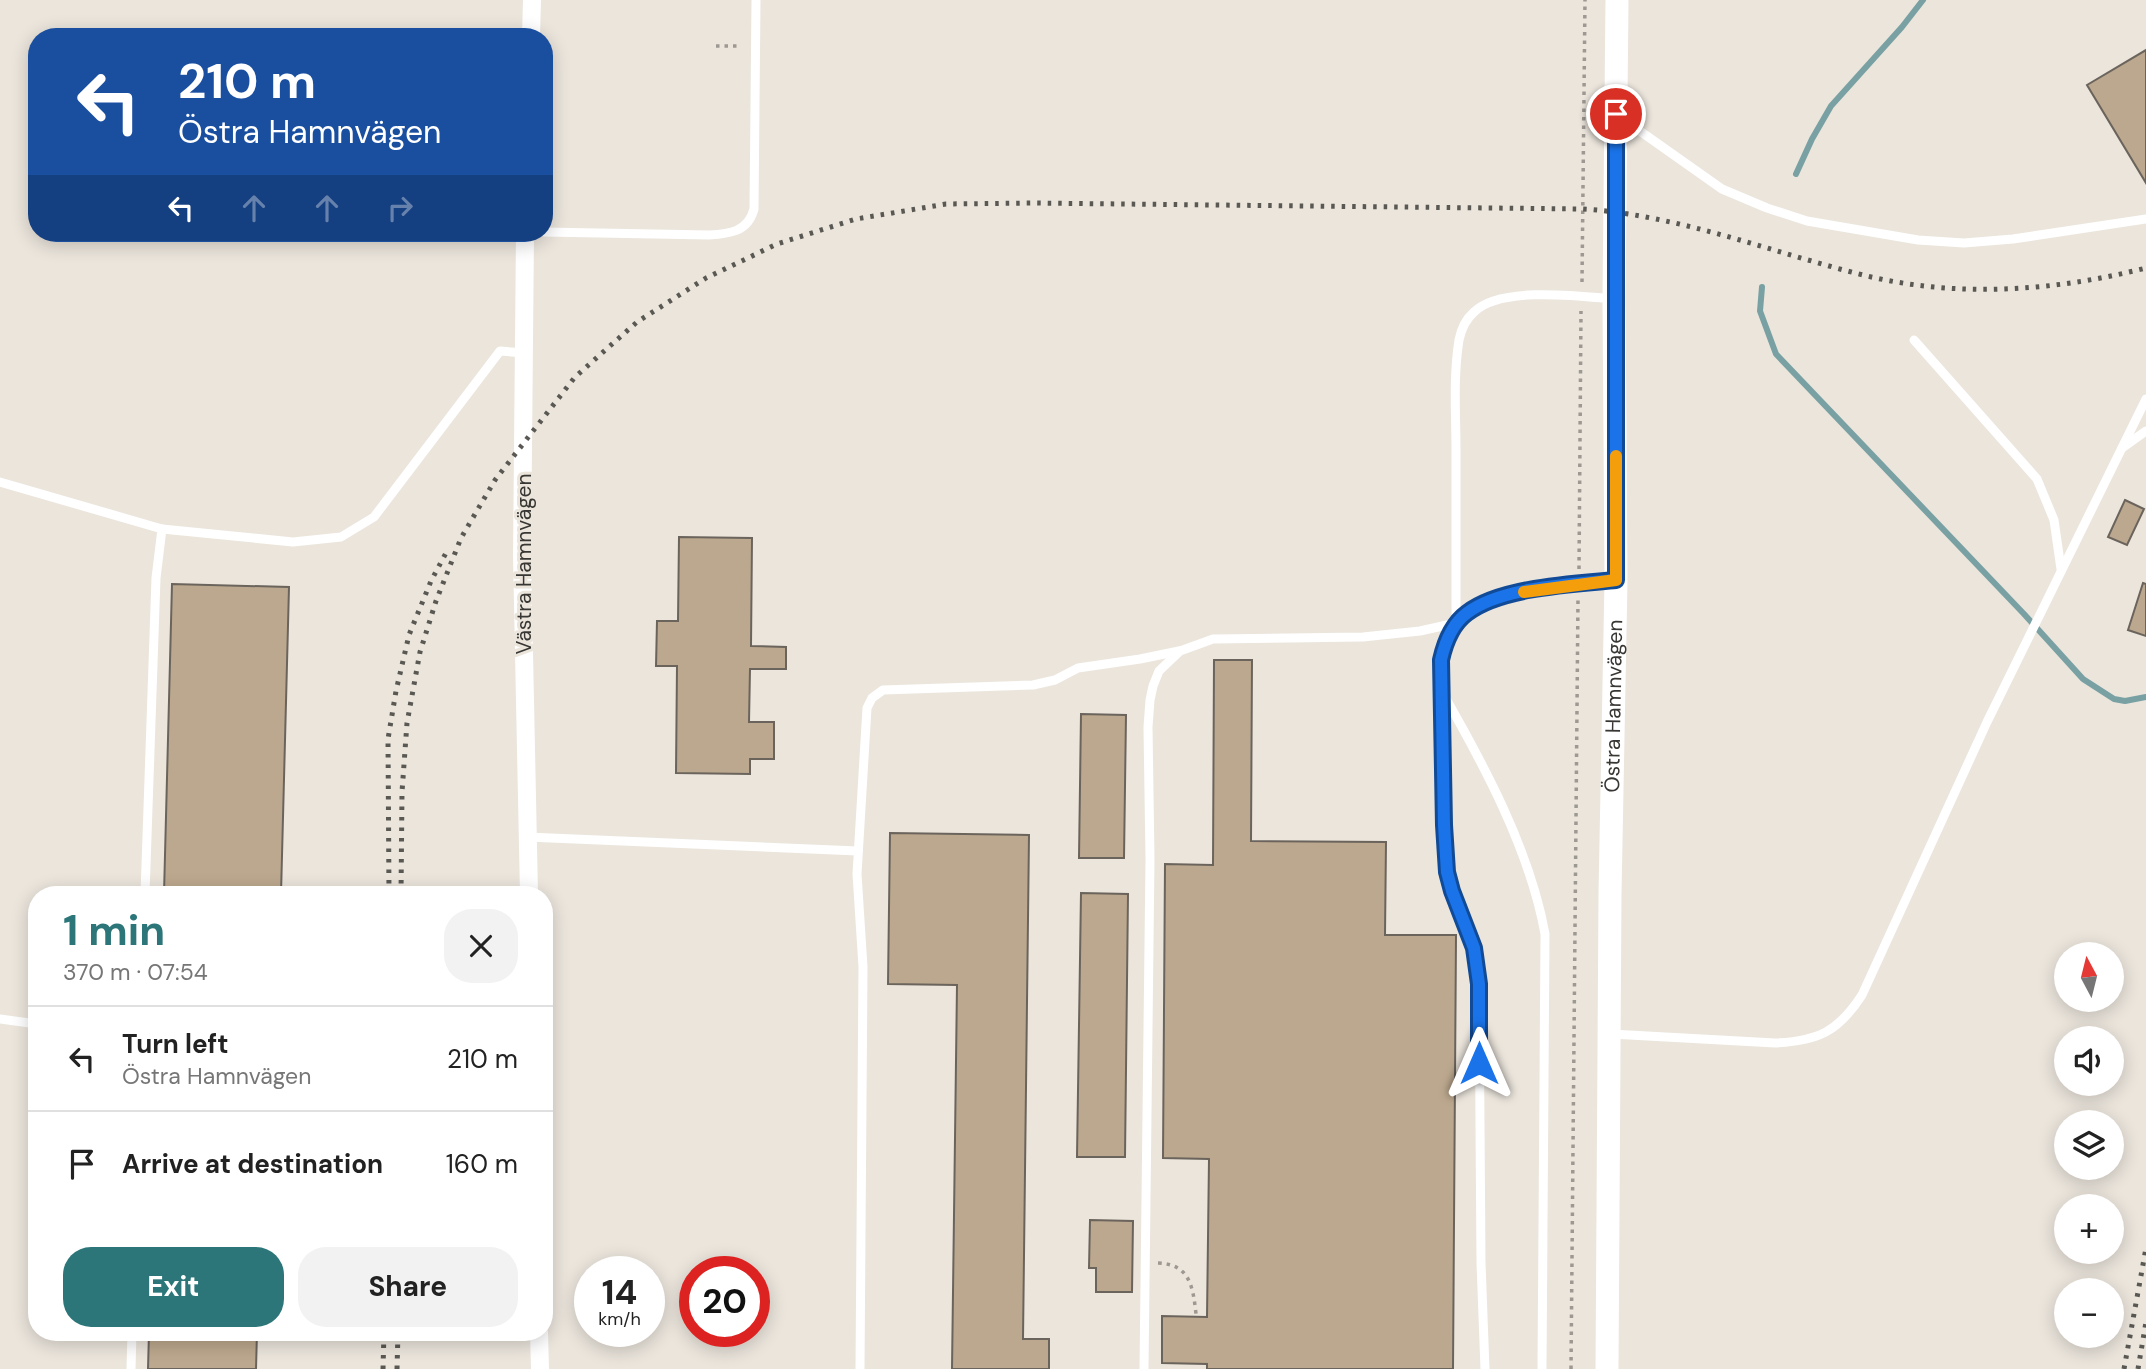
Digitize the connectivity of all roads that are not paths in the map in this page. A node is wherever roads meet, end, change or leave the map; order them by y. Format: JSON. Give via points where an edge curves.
{"nodes":[{"id":1,"x":532,"y":0,"type":"edge"},
{"id":2,"x":756,"y":0,"type":"edge"},
{"id":3,"x":1617,"y":0,"type":"edge"},
{"id":4,"x":531,"y":28,"type":"edge"},
{"id":5,"x":1616,"y":114,"type":"junction"},
{"id":6,"x":2146,"y":219,"type":"edge"},
{"id":7,"x":553,"y":232,"type":"edge"},
{"id":8,"x":525,"y":242,"type":"edge"},
{"id":9,"x":1614,"y":299,"type":"junction"},
{"id":10,"x":1914,"y":341,"type":"dead end"},
{"id":11,"x":525,"y":353,"type":"junction"},
{"id":12,"x":2146,"y":399,"type":"edge"},
{"id":13,"x":2146,"y":431,"type":"edge"},
{"id":14,"x":2121,"y":450,"type":"junction"},
{"id":15,"x":0,"y":482,"type":"edge"},
{"id":16,"x":162,"y":529,"type":"junction"},
{"id":17,"x":2061,"y":571,"type":"junction"},
{"id":18,"x":1616,"y":580,"type":"junction"},
{"id":19,"x":1456,"y":623,"type":"junction"},
{"id":20,"x":1181,"y":651,"type":"junction"},
{"id":21,"x":1441,"y":688,"type":"junction"},
{"id":22,"x":527,"y":837,"type":"junction"},
{"id":23,"x":858,"y":851,"type":"junction"},
{"id":24,"x":145,"y":886,"type":"edge"},
{"id":25,"x":528,"y":886,"type":"edge"},
{"id":26,"x":0,"y":1018,"type":"edge"},
{"id":27,"x":28,"y":1023,"type":"edge"},
{"id":28,"x":1609,"y":1034,"type":"junction"},
{"id":29,"x":132,"y":1341,"type":"edge"},
{"id":30,"x":539,"y":1341,"type":"edge"},
{"id":31,"x":131,"y":1369,"type":"edge"},
{"id":32,"x":540,"y":1369,"type":"edge"},
{"id":33,"x":860,"y":1369,"type":"edge"},
{"id":34,"x":1144,"y":1369,"type":"edge"},
{"id":35,"x":1485,"y":1369,"type":"edge"},
{"id":36,"x":1542,"y":1369,"type":"edge"},
{"id":37,"x":1607,"y":1369,"type":"edge"}],
"edges":[{"from":1,"to":4,"type":"street"},
{"from":2,"to":7,"type":"lane","via":[[752,217],[731,234]]},
{"from":3,"to":5,"type":"street","name":"Östra Hamnvägen"},
{"from":5,"to":6,"type":"lane","via":[[1722,189],[1807,221],[1917,240],[1964,243]]},
{"from":5,"to":9,"type":"street","name":"Östra Hamnvägen"},
{"from":8,"to":11,"type":"street","name":"Västra Hamnvägen"},
{"from":9,"to":18,"type":"street","name":"Östra Hamnvägen"},
{"from":9,"to":19,"type":"lane","via":[[1512,297],[1489,302],[1467,320],[1460,338],[1456,385]]},
{"from":10,"to":17,"type":"lane","via":[[2036,479],[2054,520]]},
{"from":11,"to":16,"type":"lane","via":[[500,351],[374,517],[341,537],[292,542]]},
{"from":11,"to":22,"type":"street","name":"Västra Hamnvägen","via":[[522,569]]},
{"from":12,"to":14,"type":"lane"},
{"from":13,"to":14,"type":"lane"},
{"from":14,"to":17,"type":"lane"},
{"from":15,"to":16,"type":"lane"},
{"from":16,"to":24,"type":"lane","via":[[156,578]]},
{"from":17,"to":28,"type":"lane","via":[[1851,1011],[1819,1036],[1800,1042]]},
{"from":18,"to":19,"type":"lane","via":[[1504,597],[1480,605]]},
{"from":18,"to":28,"type":"street","name":"Östra Hamnvägen"},
{"from":19,"to":20,"type":"lane","via":[[1363,638],[1213,639]]},
{"from":19,"to":21,"type":"lane","via":[[1444,645]]},
{"from":20,"to":23,"type":"lane","via":[[1078,668],[1033,685],[883,690],[867,708]]},
{"from":20,"to":34,"type":"lane","via":[[1159,671],[1148,727]]},
{"from":21,"to":35,"type":"lane","via":[[1447,872],[1474,948],[1479,984]]},
{"from":21,"to":36,"type":"lane","via":[[1507,818],[1535,890],[1545,934]]},
{"from":22,"to":23,"type":"lane"},
{"from":22,"to":25,"type":"street","name":"Västra Hamnvägen"},
{"from":23,"to":33,"type":"lane","via":[[863,967]]},
{"from":26,"to":27,"type":"lane"},
{"from":28,"to":37,"type":"street","name":"Östra Hamnvägen"},
{"from":29,"to":31,"type":"lane"},
{"from":30,"to":32,"type":"street"}]}
